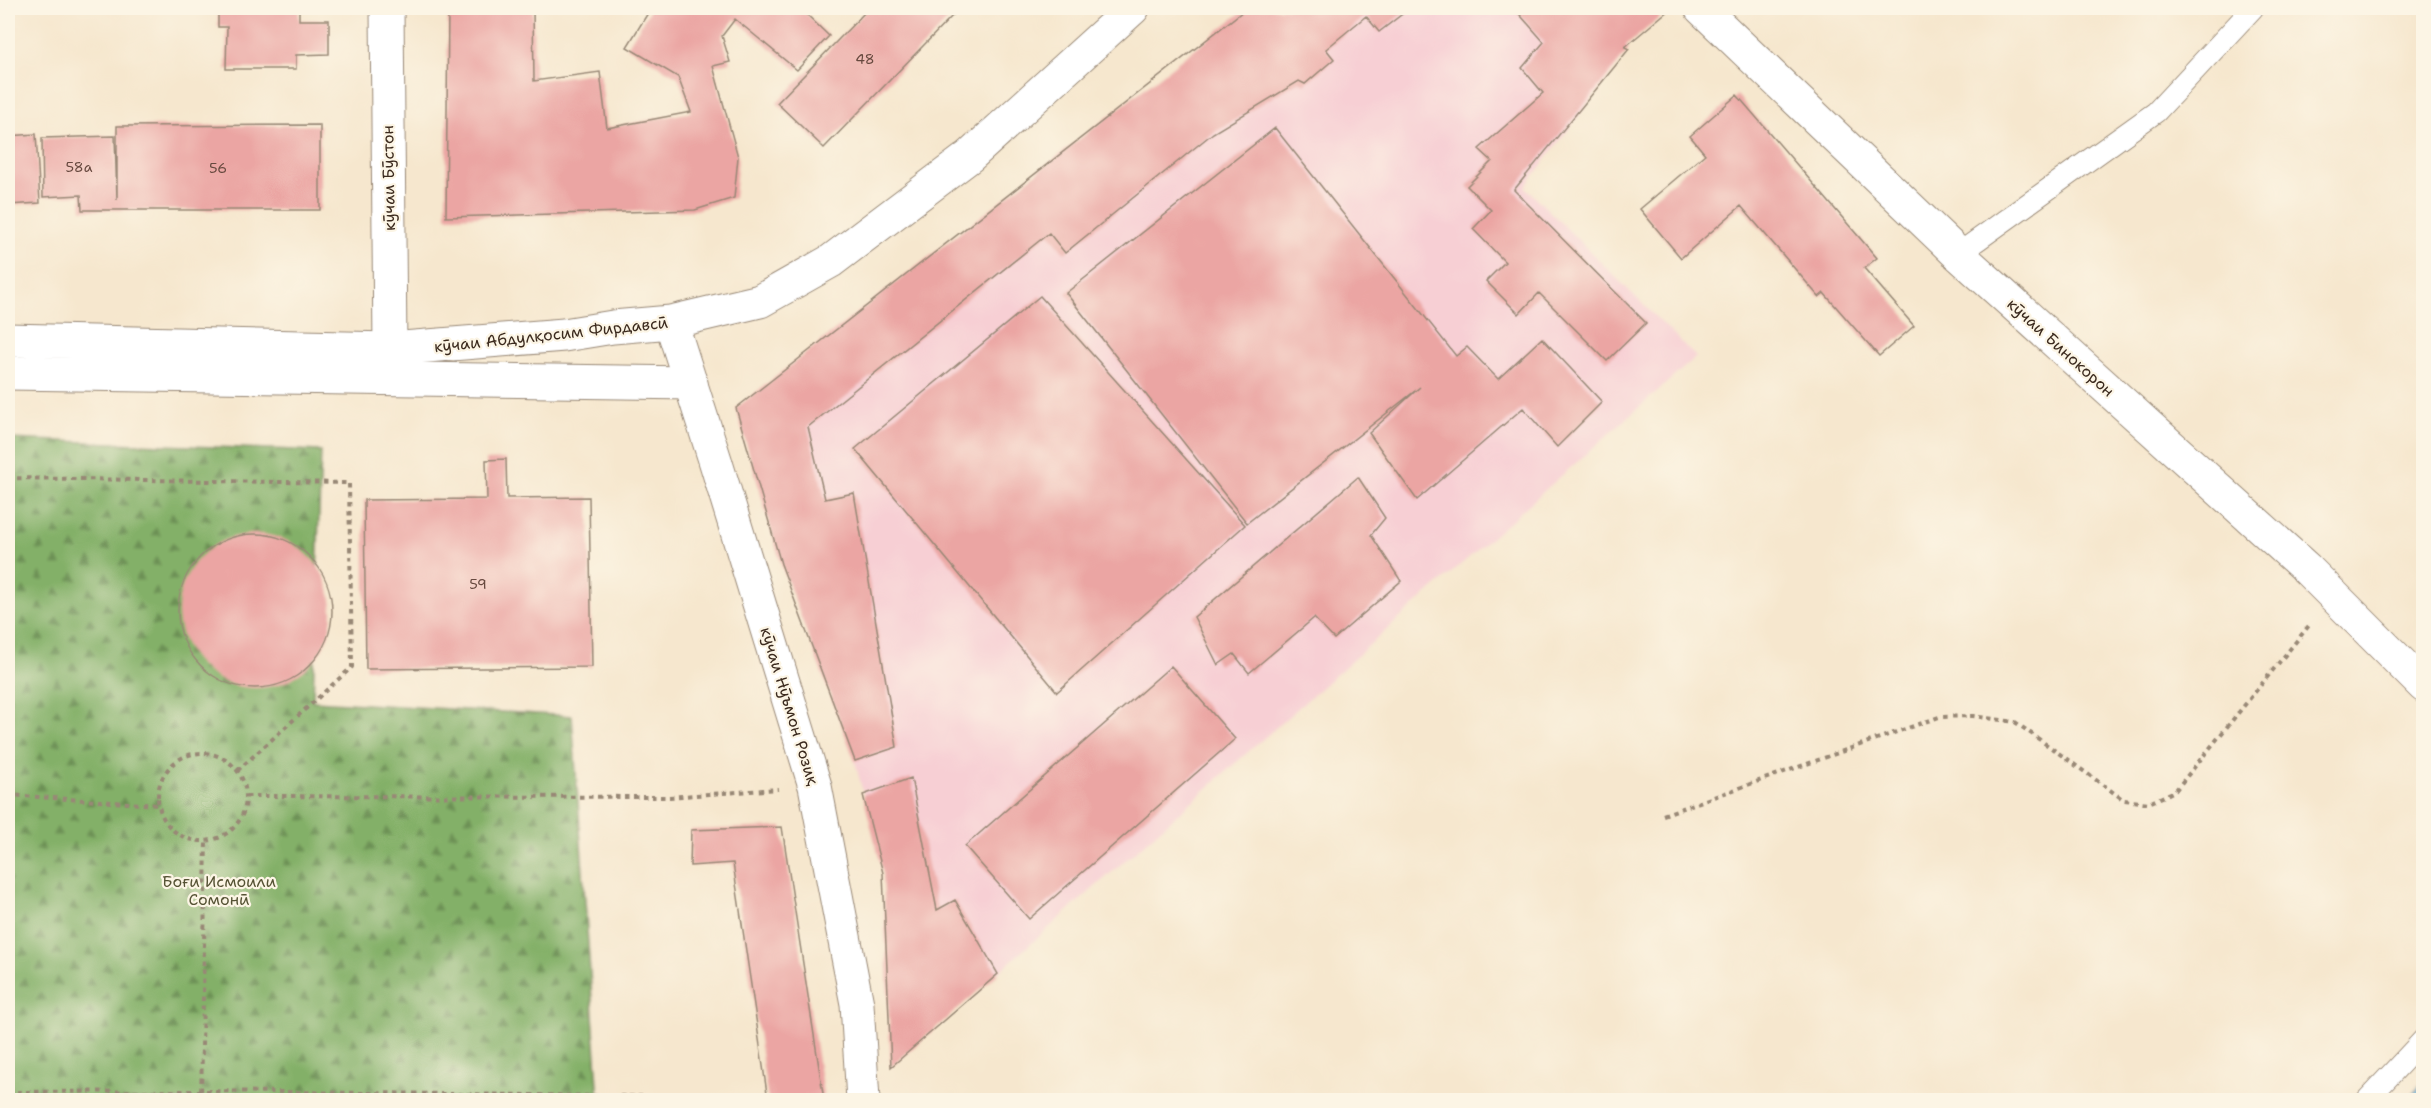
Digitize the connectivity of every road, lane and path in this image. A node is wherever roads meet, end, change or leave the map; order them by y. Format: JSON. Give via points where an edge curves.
{"nodes":[{"id":1,"x":387,"y":8,"type":"edge"},
{"id":2,"x":1133,"y":8,"type":"edge"},
{"id":3,"x":1701,"y":8,"type":"edge"},
{"id":4,"x":2253,"y":8,"type":"edge"},
{"id":5,"x":1958,"y":254,"type":"junction"},
{"id":6,"x":670,"y":322,"type":"junction"},
{"id":7,"x":8,"y":340,"type":"edge"},
{"id":8,"x":390,"y":349,"type":"junction"},
{"id":9,"x":8,"y":373,"type":"edge"},
{"id":10,"x":691,"y":382,"type":"junction"},
{"id":11,"x":8,"y":478,"type":"edge"},
{"id":12,"x":2334,"y":595,"type":"junction"},
{"id":13,"x":2424,"y":686,"type":"edge"},
{"id":14,"x":237,"y":771,"type":"junction"},
{"id":15,"x":815,"y":786,"type":"junction"},
{"id":16,"x":8,"y":795,"type":"edge"},
{"id":17,"x":246,"y":796,"type":"junction"},
{"id":18,"x":158,"y":805,"type":"junction"},
{"id":19,"x":1663,"y":815,"type":"dead end"},
{"id":20,"x":206,"y":841,"type":"junction"},
{"id":21,"x":2424,"y":1039,"type":"edge"},
{"id":22,"x":8,"y":1092,"type":"edge"},
{"id":23,"x":201,"y":1092,"type":"junction"},
{"id":24,"x":697,"y":1096,"type":"dead end"},
{"id":25,"x":201,"y":1101,"type":"edge"},
{"id":26,"x":863,"y":1101,"type":"edge"},
{"id":27,"x":2367,"y":1101,"type":"edge"}],
"edges":[{"from":1,"to":8,"type":"street","name":"кӯчаи Бӯстон"},
{"from":2,"to":6,"type":"street","name":"кӯчаи Абдулқосим Фирдавсӣ","via":[[970,156],[831,261],[760,301]]},
{"from":3,"to":5,"type":"street","name":"кӯчаи Бинокорон"},
{"from":4,"to":5,"type":"lane","via":[[2156,112]]},
{"from":5,"to":12,"type":"street","name":"кӯчаи Бинокорон"},
{"from":6,"to":8,"type":"street","name":"кӯчаи Абдулқосим Фирдавсӣ"},
{"from":6,"to":10,"type":"street","name":"кӯчаи Нӯъмон Розиқ"},
{"from":7,"to":8,"type":"street","name":"кӯчаи Абдулқосим Фирдавсӣ"},
{"from":9,"to":10,"type":"street"},
{"from":10,"to":15,"type":"street","name":"кӯчаи Нӯъмон Розиқ"},
{"from":11,"to":14,"type":"path","via":[[349,483],[352,667]]},
{"from":12,"to":13,"type":"street","name":"кӯчаи Бинокорон"},
{"from":12,"to":19,"type":"path","via":[[2175,791],[2149,803],[2124,800],[2014,722],[1973,716],[1939,717]]},
{"from":14,"to":17,"type":"path"},
{"from":14,"to":18,"type":"path","via":[[216,756],[203,753],[178,760],[161,779]]},
{"from":15,"to":17,"type":"path","via":[[669,797]]},
{"from":15,"to":26,"type":"street","name":"кӯчаи Нӯъмон Розиқ","via":[[857,1004]]},
{"from":16,"to":18,"type":"path"},
{"from":17,"to":20,"type":"path","via":[[239,821],[219,838]]},
{"from":18,"to":20,"type":"path","via":[[170,828],[181,836]]},
{"from":20,"to":23,"type":"path"},
{"from":21,"to":27,"type":"lane"},
{"from":22,"to":23,"type":"path"},
{"from":23,"to":24,"type":"path"},
{"from":23,"to":25,"type":"path"}]}
